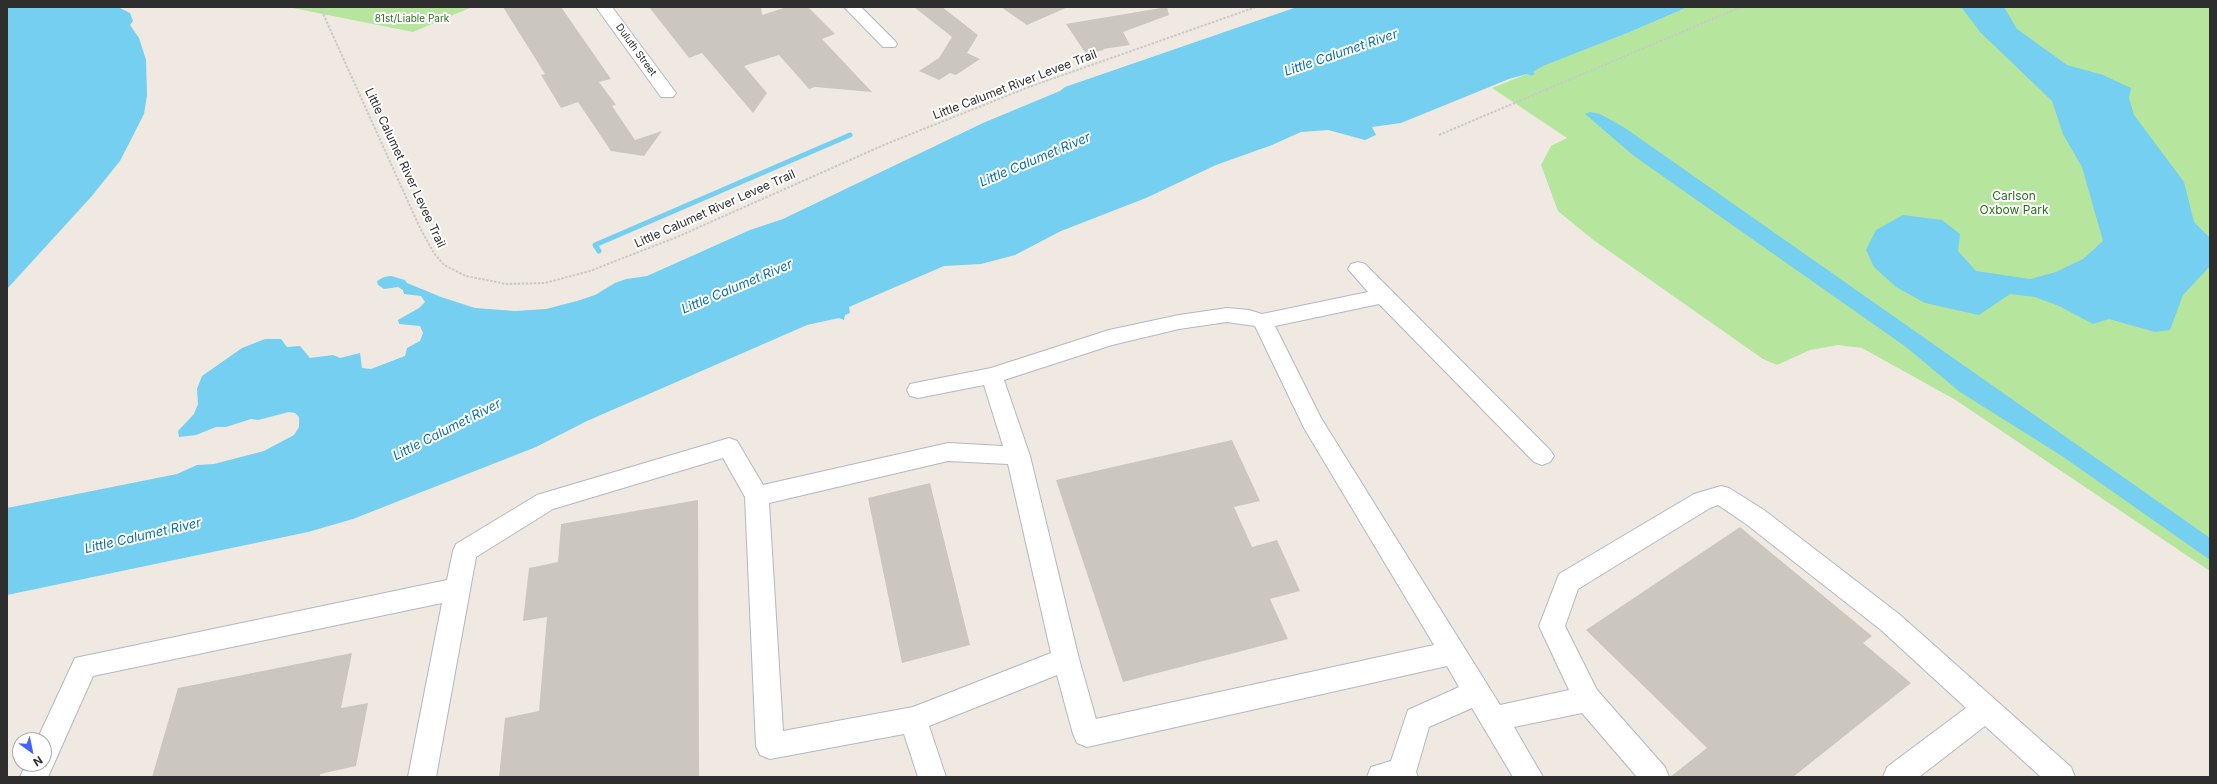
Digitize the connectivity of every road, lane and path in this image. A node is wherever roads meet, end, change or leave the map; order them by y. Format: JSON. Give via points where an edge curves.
{"nodes":[{"id":1,"x":320,"y":7,"type":"edge"},
{"id":2,"x":604,"y":7,"type":"edge"},
{"id":3,"x":852,"y":7,"type":"edge"},
{"id":4,"x":1256,"y":7,"type":"edge"},
{"id":5,"x":1741,"y":7,"type":"edge"},
{"id":6,"x":889,"y":44,"type":"dead end"},
{"id":7,"x":667,"y":93,"type":"dead end"},
{"id":8,"x":1439,"y":135,"type":"dead end"},
{"id":9,"x":1358,"y":269,"type":"dead end"},
{"id":10,"x":1383,"y":296,"type":"junction"},
{"id":11,"x":1262,"y":322,"type":"junction"},
{"id":12,"x":992,"y":376,"type":"junction"},
{"id":13,"x":918,"y":390,"type":"dead end"},
{"id":14,"x":1018,"y":456,"type":"junction"},
{"id":15,"x":1542,"y":456,"type":"dead end"},
{"id":16,"x":757,"y":496,"type":"junction"},
{"id":17,"x":457,"y":589,"type":"junction"},
{"id":18,"x":1453,"y":653,"type":"junction"},
{"id":19,"x":1066,"y":659,"type":"junction"},
{"id":20,"x":1477,"y":692,"type":"junction"},
{"id":21,"x":1587,"y":699,"type":"junction"},
{"id":22,"x":1986,"y":709,"type":"junction"},
{"id":23,"x":1494,"y":719,"type":"junction"},
{"id":24,"x":913,"y":720,"type":"junction"},
{"id":25,"x":52,"y":737,"type":"edge"},
{"id":26,"x":1396,"y":775,"type":"edge"},
{"id":27,"x":422,"y":777,"type":"edge"},
{"id":28,"x":932,"y":777,"type":"edge"},
{"id":29,"x":1529,"y":777,"type":"edge"},
{"id":30,"x":1655,"y":777,"type":"edge"},
{"id":31,"x":1897,"y":777,"type":"edge"},
{"id":32,"x":2061,"y":777,"type":"edge"}],
"edges":[{"from":1,"to":4,"type":"path","name":"Little Calumet River Levee Trail","via":[[420,228],[434,253],[444,265],[466,276],[489,282],[528,284],[570,278],[652,248],[893,141],[1030,87]]},
{"from":2,"to":7,"type":"street","name":"Duluth Street"},
{"from":3,"to":6,"type":"street"},
{"from":5,"to":8,"type":"path"},
{"from":9,"to":10,"type":"street"},
{"from":10,"to":11,"type":"street"},
{"from":10,"to":15,"type":"street"},
{"from":11,"to":12,"type":"street","via":[[1249,316],[1232,315],[1179,322],[1109,338]]},
{"from":11,"to":18,"type":"street","via":[[1268,329],[1312,422]]},
{"from":12,"to":13,"type":"street"},
{"from":12,"to":14,"type":"street"},
{"from":14,"to":16,"type":"street","via":[[948,452]]},
{"from":14,"to":19,"type":"street"},
{"from":16,"to":17,"type":"street","via":[[729,447],[545,502],[464,551]]},
{"from":16,"to":24,"type":"street","via":[[770,746]]},
{"from":17,"to":25,"type":"street","via":[[84,666]]},
{"from":17,"to":27,"type":"street"},
{"from":18,"to":19,"type":"street","via":[[1087,734]]},
{"from":18,"to":20,"type":"street"},
{"from":19,"to":24,"type":"street"},
{"from":20,"to":23,"type":"street"},
{"from":20,"to":26,"type":"street","via":[[1418,719]]},
{"from":21,"to":22,"type":"street","via":[[1552,626],[1568,582],[1702,501],[1721,495],[1755,517],[1890,622]]},
{"from":21,"to":23,"type":"street"},
{"from":21,"to":30,"type":"street"},
{"from":22,"to":31,"type":"street"},
{"from":22,"to":32,"type":"street"},
{"from":23,"to":29,"type":"street"},
{"from":24,"to":28,"type":"street"}]}
